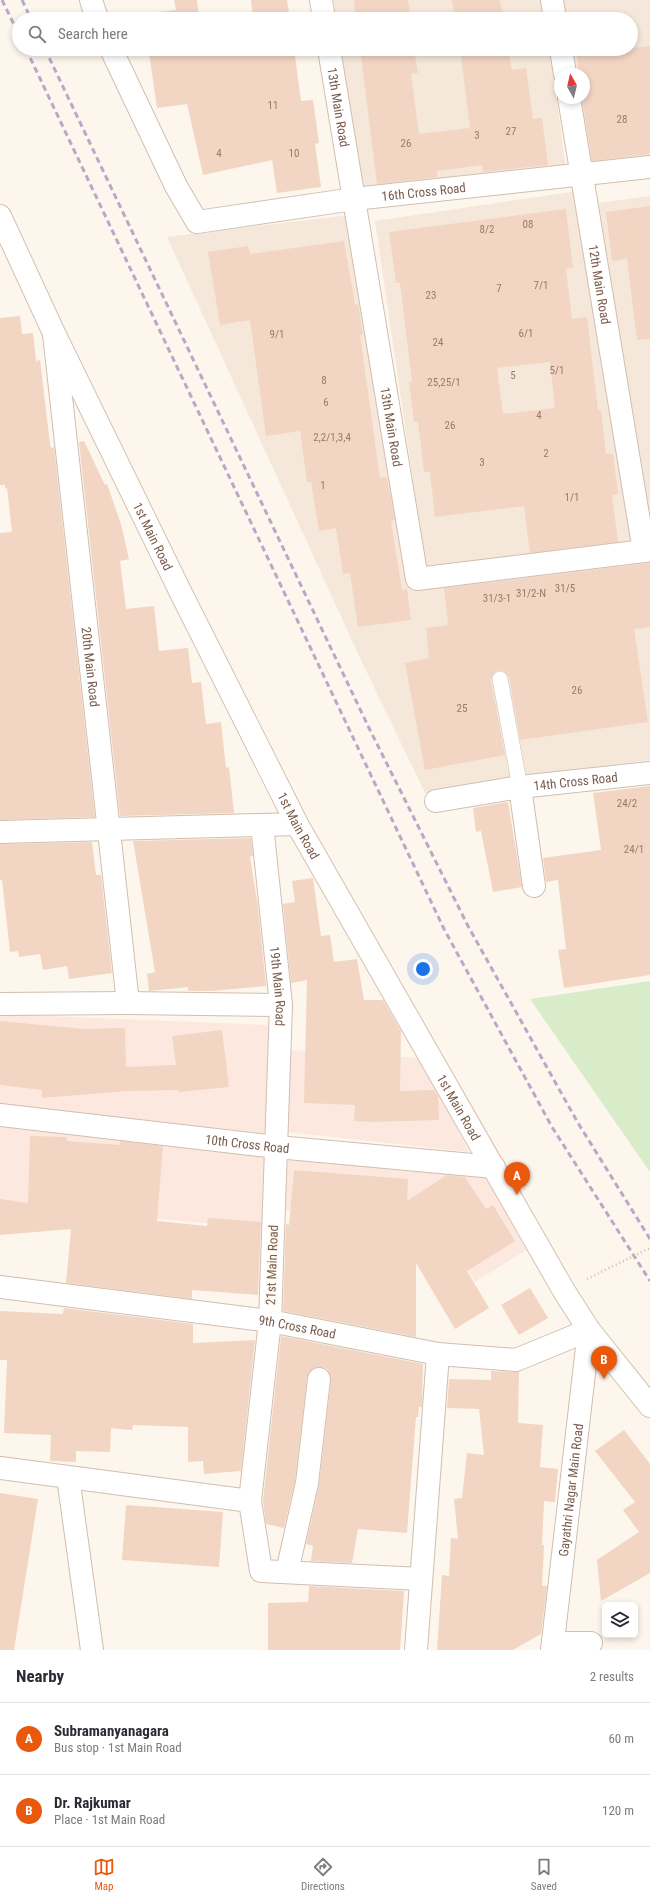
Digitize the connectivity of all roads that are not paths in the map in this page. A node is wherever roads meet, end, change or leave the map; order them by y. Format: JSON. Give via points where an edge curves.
{"nodes":[{"id":1,"x":90,"y":0,"type":"edge"},
{"id":2,"x":321,"y":0,"type":"edge"},
{"id":3,"x":552,"y":0,"type":"edge"},
{"id":4,"x":94,"y":12,"type":"edge"},
{"id":5,"x":323,"y":12,"type":"edge"},
{"id":6,"x":554,"y":12,"type":"edge"},
{"id":7,"x":114,"y":56,"type":"edge"},
{"id":8,"x":330,"y":56,"type":"edge"},
{"id":9,"x":561,"y":56,"type":"edge"},
{"id":10,"x":564,"y":68,"type":"edge"},
{"id":11,"x":570,"y":104,"type":"edge"},
{"id":12,"x":650,"y":166,"type":"edge"},
{"id":13,"x":582,"y":174,"type":"junction"},
{"id":14,"x":354,"y":199,"type":"junction"},
{"id":15,"x":0,"y":216,"type":"edge"},
{"id":16,"x":53,"y":331,"type":"junction"},
{"id":17,"x":647,"y":551,"type":"edge"},
{"id":18,"x":500,"y":679,"type":"dead end"},
{"id":19,"x":650,"y":773,"type":"edge"},
{"id":20,"x":510,"y":788,"type":"junction"},
{"id":21,"x":436,"y":801,"type":"dead end"},
{"id":22,"x":297,"y":824,"type":"junction"},
{"id":23,"x":262,"y":825,"type":"junction"},
{"id":24,"x":108,"y":828,"type":"junction"},
{"id":25,"x":0,"y":832,"type":"edge"},
{"id":26,"x":534,"y":886,"type":"dead end"},
{"id":27,"x":128,"y":1003,"type":"junction"},
{"id":28,"x":0,"y":1004,"type":"edge"},
{"id":29,"x":282,"y":1005,"type":"junction"},
{"id":30,"x":0,"y":1115,"type":"edge"},
{"id":31,"x":277,"y":1147,"type":"junction"},
{"id":32,"x":494,"y":1167,"type":"junction"},
{"id":33,"x":0,"y":1287,"type":"edge"},
{"id":34,"x":270,"y":1321,"type":"junction"},
{"id":35,"x":589,"y":1330,"type":"junction"},
{"id":36,"x":438,"y":1354,"type":"junction"},
{"id":37,"x":318,"y":1379,"type":"dead end"},
{"id":38,"x":650,"y":1406,"type":"edge"},
{"id":39,"x":0,"y":1468,"type":"edge"},
{"id":40,"x":68,"y":1477,"type":"junction"},
{"id":41,"x":250,"y":1501,"type":"junction"},
{"id":42,"x":287,"y":1572,"type":"junction"},
{"id":43,"x":421,"y":1579,"type":"junction"},
{"id":44,"x":592,"y":1643,"type":"dead end"},
{"id":45,"x":553,"y":1647,"type":"edge"},
{"id":46,"x":92,"y":1650,"type":"edge"},
{"id":47,"x":416,"y":1650,"type":"edge"}],
"edges":[{"from":1,"to":4,"type":"street"},
{"from":2,"to":5,"type":"street"},
{"from":3,"to":6,"type":"street"},
{"from":7,"to":14,"type":"street","name":"16th Cross Road","via":[[176,186],[197,222]]},
{"from":8,"to":14,"type":"street","name":"13th Main Road"},
{"from":9,"to":10,"type":"street"},
{"from":11,"to":13,"type":"street","name":"12th Main Road"},
{"from":12,"to":13,"type":"street","name":"16th Cross Road"},
{"from":13,"to":14,"type":"street","name":"16th Cross Road"},
{"from":13,"to":17,"type":"street","name":"12th Main Road","via":[[631,471]]},
{"from":14,"to":17,"type":"street","name":"13th Main Road","via":[[417,579]]},
{"from":15,"to":16,"type":"street","name":"1st Main Road"},
{"from":16,"to":22,"type":"street","name":"1st Main Road"},
{"from":16,"to":24,"type":"street","name":"20th Main Road"},
{"from":18,"to":20,"type":"lane"},
{"from":19,"to":20,"type":"street","name":"14th Cross Road"},
{"from":20,"to":21,"type":"street","name":"14th Cross Road"},
{"from":20,"to":26,"type":"street"},
{"from":22,"to":23,"type":"street"},
{"from":22,"to":32,"type":"street","name":"1st Main Road"},
{"from":23,"to":24,"type":"street"},
{"from":23,"to":29,"type":"street","name":"19th Main Road"},
{"from":24,"to":25,"type":"street"},
{"from":24,"to":27,"type":"street","name":"20th Main Road"},
{"from":27,"to":28,"type":"street"},
{"from":27,"to":29,"type":"street"},
{"from":29,"to":31,"type":"street","name":"19th Main Road"},
{"from":30,"to":31,"type":"street","name":"10th Cross Road"},
{"from":31,"to":32,"type":"street","name":"10th Cross Road"},
{"from":31,"to":34,"type":"street","name":"21st Main Road"},
{"from":32,"to":35,"type":"street","name":"1st Main Road"},
{"from":33,"to":34,"type":"street","name":"9th Cross Road"},
{"from":34,"to":36,"type":"street","name":"9th Cross Road"},
{"from":34,"to":41,"type":"street","name":"21st Main Road"},
{"from":35,"to":36,"type":"street","name":"9th Cross Road","via":[[516,1360]]},
{"from":35,"to":38,"type":"street","name":"1st Main Road"},
{"from":35,"to":45,"type":"street","name":"Gayathri Nagar Main Road"},
{"from":36,"to":43,"type":"street"},
{"from":37,"to":42,"type":"street","via":[[307,1483]]},
{"from":39,"to":40,"type":"street"},
{"from":40,"to":41,"type":"street"},
{"from":40,"to":46,"type":"street"},
{"from":41,"to":42,"type":"street","name":"21st Main Road","via":[[261,1571]]},
{"from":42,"to":43,"type":"street"},
{"from":43,"to":47,"type":"street"},
{"from":44,"to":45,"type":"street"}]}
